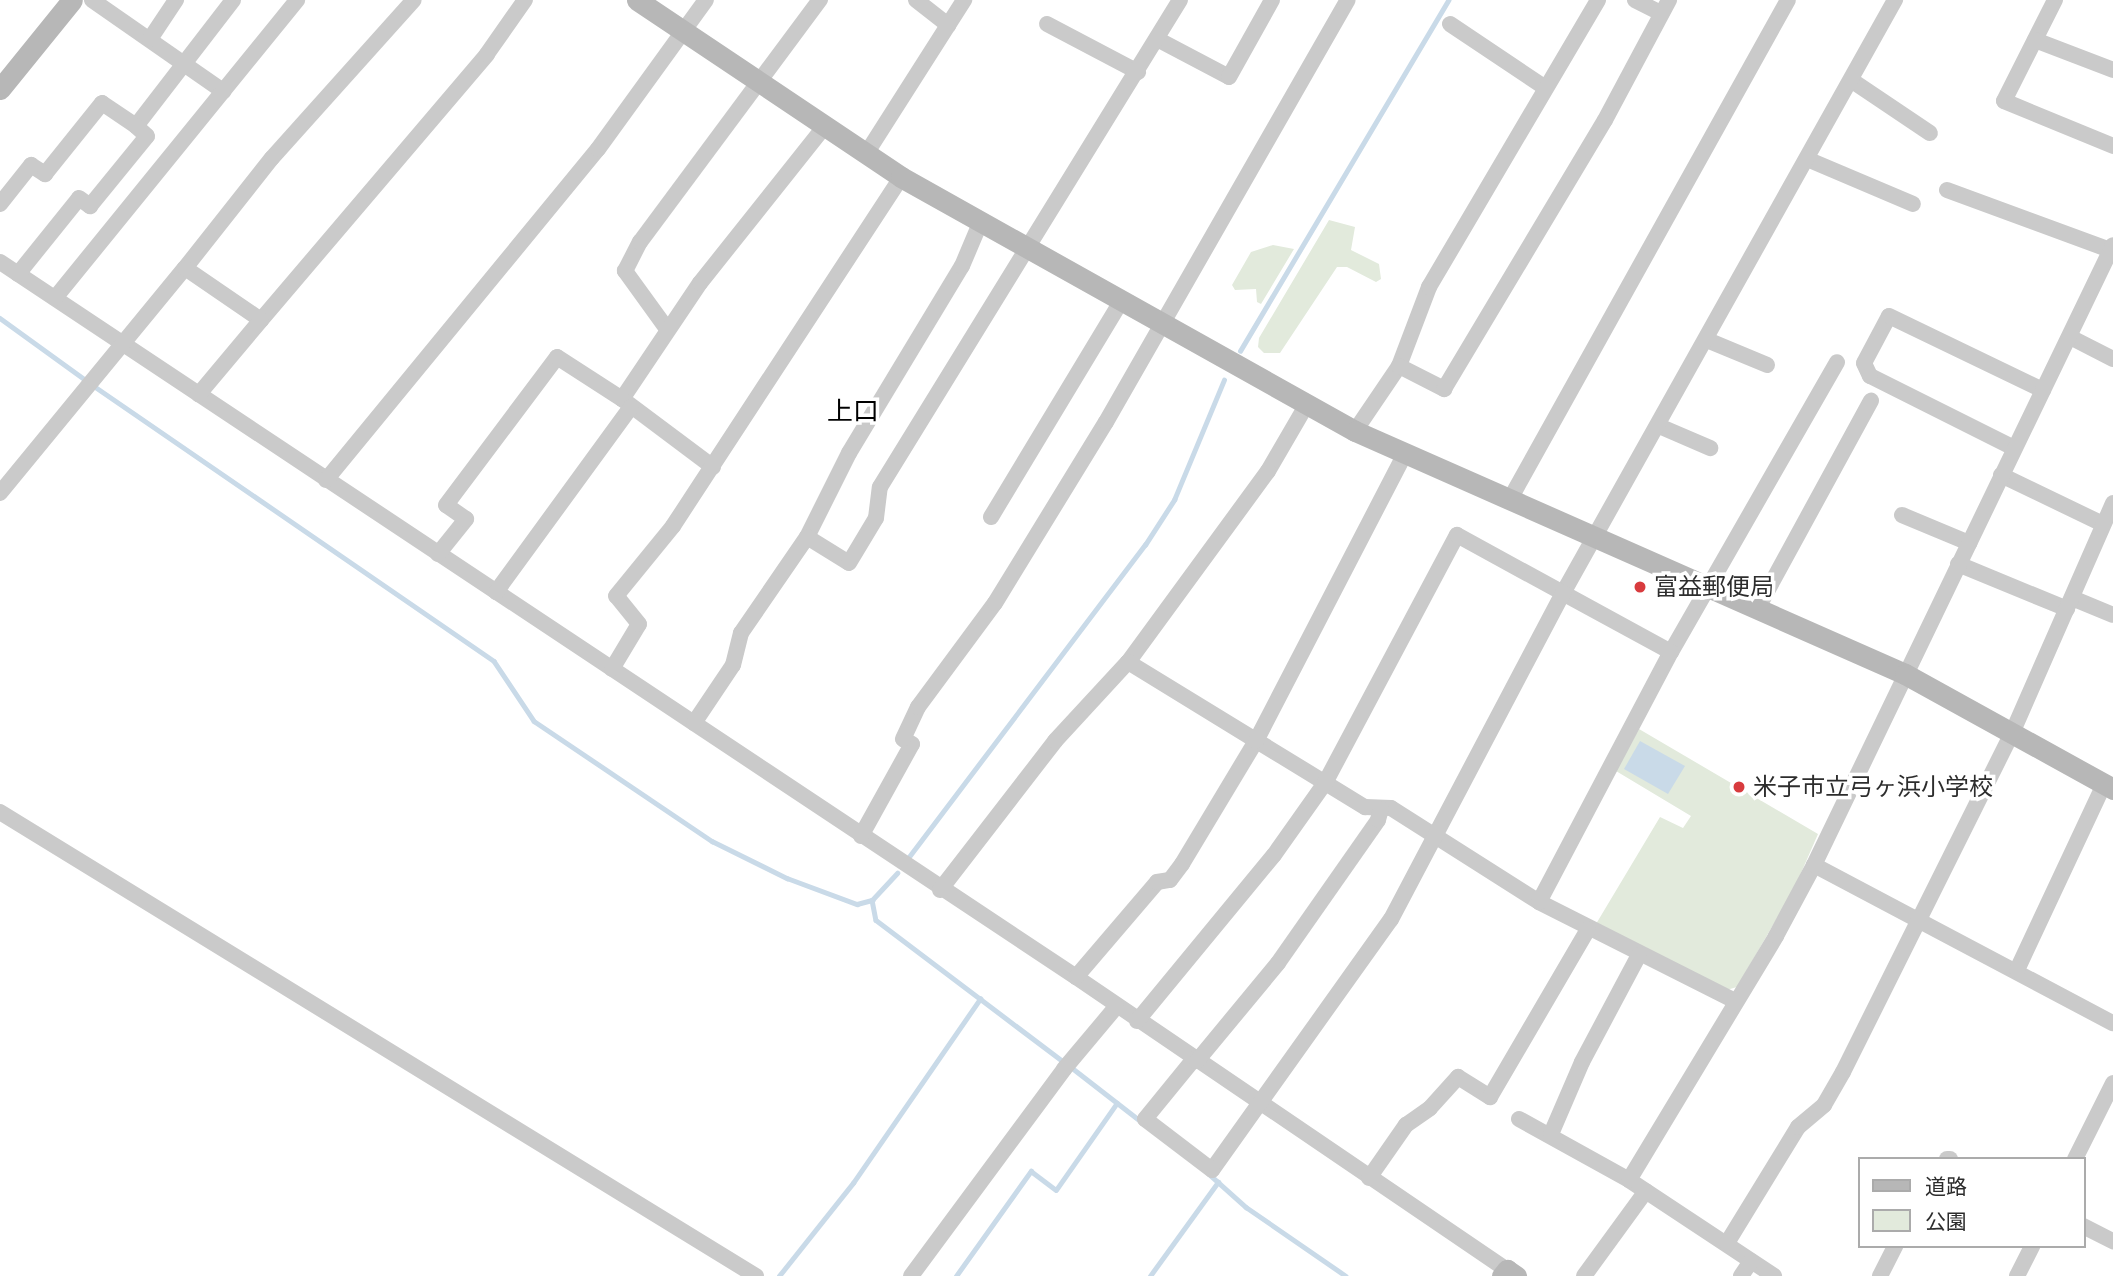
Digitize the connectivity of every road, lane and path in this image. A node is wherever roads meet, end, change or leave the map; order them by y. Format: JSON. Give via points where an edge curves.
{"nodes":[{"id":1,"x":72,"y":0,"type":"edge"},
{"id":2,"x":92,"y":0,"type":"edge"},
{"id":3,"x":176,"y":0,"type":"edge"},
{"id":4,"x":233,"y":0,"type":"edge"},
{"id":5,"x":297,"y":0,"type":"edge"},
{"id":6,"x":414,"y":0,"type":"edge"},
{"id":7,"x":525,"y":0,"type":"edge"},
{"id":8,"x":637,"y":0,"type":"edge"},
{"id":9,"x":706,"y":0,"type":"edge"},
{"id":10,"x":820,"y":0,"type":"edge"},
{"id":11,"x":916,"y":0,"type":"edge"},
{"id":12,"x":964,"y":0,"type":"edge"},
{"id":13,"x":1180,"y":0,"type":"edge"},
{"id":14,"x":1272,"y":0,"type":"edge"},
{"id":15,"x":1348,"y":0,"type":"edge"},
{"id":16,"x":1598,"y":0,"type":"edge"},
{"id":17,"x":1635,"y":0,"type":"edge"},
{"id":18,"x":1788,"y":0,"type":"edge"},
{"id":19,"x":1895,"y":0,"type":"edge"},
{"id":20,"x":2051,"y":1,"type":"edge"},
{"id":21,"x":1665,"y":7,"type":"edge"},
{"id":22,"x":1047,"y":24,"type":"dead end"},
{"id":23,"x":1450,"y":24,"type":"dead end"},
{"id":24,"x":947,"y":25,"type":"junction"},
{"id":25,"x":684,"y":32,"type":"junction"},
{"id":26,"x":150,"y":39,"type":"junction"},
{"id":27,"x":1157,"y":39,"type":"junction"},
{"id":28,"x":2035,"y":40,"type":"junction"},
{"id":29,"x":185,"y":65,"type":"junction"},
{"id":30,"x":2113,"y":70,"type":"edge"},
{"id":31,"x":1138,"y":72,"type":"junction"},
{"id":32,"x":1852,"y":80,"type":"junction"},
{"id":33,"x":762,"y":84,"type":"junction"},
{"id":34,"x":1544,"y":87,"type":"junction"},
{"id":35,"x":0,"y":89,"type":"edge"},
{"id":36,"x":223,"y":90,"type":"junction"},
{"id":37,"x":136,"y":126,"type":"junction"},
{"id":38,"x":825,"y":126,"type":"junction"},
{"id":39,"x":1930,"y":133,"type":"dead end"},
{"id":40,"x":2113,"y":146,"type":"edge"},
{"id":41,"x":866,"y":154,"type":"junction"},
{"id":42,"x":1807,"y":159,"type":"junction"},
{"id":43,"x":901,"y":177,"type":"junction"},
{"id":44,"x":1947,"y":190,"type":"dead end"},
{"id":45,"x":0,"y":204,"type":"edge"},
{"id":46,"x":1913,"y":204,"type":"dead end"},
{"id":47,"x":981,"y":221,"type":"junction"},
{"id":48,"x":1027,"y":248,"type":"junction"},
{"id":49,"x":2112,"y":248,"type":"edge"},
{"id":50,"x":0,"y":262,"type":"edge"},
{"id":51,"x":184,"y":268,"type":"junction"},
{"id":52,"x":18,"y":274,"type":"junction"},
{"id":53,"x":55,"y":298,"type":"junction"},
{"id":54,"x":1122,"y":300,"type":"junction"},
{"id":55,"x":261,"y":320,"type":"junction"},
{"id":56,"x":1160,"y":321,"type":"junction"},
{"id":57,"x":667,"y":329,"type":"junction"},
{"id":58,"x":2070,"y":337,"type":"junction"},
{"id":59,"x":1707,"y":340,"type":"junction"},
{"id":60,"x":123,"y":344,"type":"junction"},
{"id":61,"x":2113,"y":359,"type":"edge"},
{"id":62,"x":1837,"y":362,"type":"dead end"},
{"id":63,"x":1766,"y":365,"type":"dead end"},
{"id":64,"x":1399,"y":366,"type":"junction"},
{"id":65,"x":2043,"y":390,"type":"junction"},
{"id":66,"x":200,"y":394,"type":"junction"},
{"id":67,"x":1871,"y":401,"type":"dead end"},
{"id":68,"x":626,"y":403,"type":"junction"},
{"id":69,"x":1307,"y":404,"type":"junction"},
{"id":70,"x":1659,"y":426,"type":"junction"},
{"id":71,"x":1355,"y":431,"type":"junction"},
{"id":72,"x":1710,"y":448,"type":"dead end"},
{"id":73,"x":2014,"y":448,"type":"junction"},
{"id":74,"x":1404,"y":456,"type":"junction"},
{"id":75,"x":713,"y":467,"type":"junction"},
{"id":76,"x":2001,"y":475,"type":"junction"},
{"id":77,"x":326,"y":480,"type":"junction"},
{"id":78,"x":0,"y":493,"type":"edge"},
{"id":79,"x":1510,"y":501,"type":"junction"},
{"id":80,"x":2113,"y":503,"type":"edge"},
{"id":81,"x":1902,"y":515,"type":"dead end"},
{"id":82,"x":991,"y":517,"type":"dead end"},
{"id":83,"x":2103,"y":524,"type":"junction"},
{"id":84,"x":807,"y":537,"type":"junction"},
{"id":85,"x":1596,"y":539,"type":"junction"},
{"id":86,"x":1969,"y":543,"type":"junction"},
{"id":87,"x":438,"y":554,"type":"junction"},
{"id":88,"x":1958,"y":564,"type":"junction"},
{"id":89,"x":1709,"y":584,"type":"junction"},
{"id":90,"x":496,"y":592,"type":"junction"},
{"id":91,"x":1563,"y":593,"type":"junction"},
{"id":92,"x":2069,"y":603,"type":"junction"},
{"id":93,"x":1759,"y":606,"type":"junction"},
{"id":94,"x":2113,"y":615,"type":"edge"},
{"id":95,"x":1671,"y":652,"type":"junction"},
{"id":96,"x":1128,"y":662,"type":"junction"},
{"id":97,"x":612,"y":669,"type":"junction"},
{"id":98,"x":1906,"y":674,"type":"junction"},
{"id":99,"x":694,"y":723,"type":"junction"},
{"id":100,"x":2013,"y":731,"type":"junction"},
{"id":101,"x":1256,"y":741,"type":"junction"},
{"id":102,"x":1325,"y":783,"type":"junction"},
{"id":103,"x":2109,"y":787,"type":"edge"},
{"id":104,"x":1381,"y":809,"type":"junction"},
{"id":105,"x":0,"y":811,"type":"edge"},
{"id":106,"x":1438,"y":835,"type":"junction"},
{"id":107,"x":860,"y":836,"type":"junction"},
{"id":108,"x":1814,"y":865,"type":"junction"},
{"id":109,"x":940,"y":890,"type":"junction"},
{"id":110,"x":1539,"y":902,"type":"junction"},
{"id":111,"x":1921,"y":921,"type":"junction"},
{"id":112,"x":1588,"y":929,"type":"junction"},
{"id":113,"x":1639,"y":956,"type":"junction"},
{"id":114,"x":2017,"y":970,"type":"junction"},
{"id":115,"x":1076,"y":977,"type":"junction"},
{"id":116,"x":1735,"y":1001,"type":"junction"},
{"id":117,"x":1116,"y":1007,"type":"junction"},
{"id":118,"x":1137,"y":1021,"type":"junction"},
{"id":119,"x":2113,"y":1023,"type":"edge"},
{"id":120,"x":1196,"y":1060,"type":"junction"},
{"id":121,"x":2113,"y":1083,"type":"edge"},
{"id":122,"x":1259,"y":1103,"type":"junction"},
{"id":123,"x":1519,"y":1119,"type":"dead end"},
{"id":124,"x":1551,"y":1134,"type":"junction"},
{"id":125,"x":2076,"y":1157,"type":"edge"},
{"id":126,"x":1369,"y":1178,"type":"junction"},
{"id":127,"x":1629,"y":1180,"type":"junction"},
{"id":128,"x":1646,"y":1191,"type":"junction"},
{"id":129,"x":2085,"y":1227,"type":"edge"},
{"id":130,"x":2113,"y":1241,"type":"edge"},
{"id":131,"x":1727,"y":1243,"type":"junction"},
{"id":132,"x":1894,"y":1248,"type":"edge"},
{"id":133,"x":2031,"y":1248,"type":"edge"},
{"id":134,"x":1751,"y":1261,"type":"junction"},
{"id":135,"x":1508,"y":1274,"type":"edge"},
{"id":136,"x":757,"y":1276,"type":"edge"},
{"id":137,"x":911,"y":1276,"type":"edge"},
{"id":138,"x":1584,"y":1276,"type":"edge"},
{"id":139,"x":1741,"y":1276,"type":"edge"},
{"id":140,"x":1774,"y":1276,"type":"edge"},
{"id":141,"x":1880,"y":1276,"type":"edge"},
{"id":142,"x":2017,"y":1276,"type":"edge"}],
"edges":[{"from":1,"to":35,"type":"street"},
{"from":2,"to":26,"type":"street"},
{"from":3,"to":26,"type":"street"},
{"from":4,"to":29,"type":"street"},
{"from":5,"to":36,"type":"street"},
{"from":6,"to":51,"type":"street","via":[[272,158]]},
{"from":7,"to":55,"type":"street","via":[[487,54]]},
{"from":8,"to":25,"type":"street"},
{"from":9,"to":25,"type":"street"},
{"from":10,"to":33,"type":"street"},
{"from":11,"to":24,"type":"street"},
{"from":12,"to":24,"type":"street"},
{"from":13,"to":27,"type":"street"},
{"from":14,"to":27,"type":"street","via":[[1229,78]]},
{"from":15,"to":56,"type":"street"},
{"from":16,"to":34,"type":"street"},
{"from":17,"to":21,"type":"street"},
{"from":18,"to":79,"type":"street"},
{"from":19,"to":32,"type":"street"},
{"from":20,"to":28,"type":"street"},
{"from":21,"to":64,"type":"street","via":[[1605,120],[1444,389]]},
{"from":22,"to":31,"type":"street"},
{"from":23,"to":34,"type":"street"},
{"from":24,"to":41,"type":"street"},
{"from":25,"to":33,"type":"street"},
{"from":25,"to":77,"type":"street","via":[[598,149]]},
{"from":26,"to":29,"type":"street"},
{"from":27,"to":31,"type":"street"},
{"from":28,"to":30,"type":"street"},
{"from":28,"to":40,"type":"street","via":[[2004,101]]},
{"from":29,"to":36,"type":"street"},
{"from":29,"to":37,"type":"street"},
{"from":31,"to":48,"type":"street"},
{"from":32,"to":39,"type":"street"},
{"from":32,"to":42,"type":"street"},
{"from":33,"to":38,"type":"street"},
{"from":33,"to":57,"type":"street","via":[[733,113],[640,242],[625,271]]},
{"from":34,"to":64,"type":"street","via":[[1429,287]]},
{"from":36,"to":53,"type":"street"},
{"from":37,"to":45,"type":"street","via":[[102,103],[45,174],[32,165]]},
{"from":37,"to":52,"type":"street","via":[[147,135],[90,206],[79,198]]},
{"from":38,"to":41,"type":"street"},
{"from":38,"to":57,"type":"street"},
{"from":41,"to":43,"type":"street"},
{"from":42,"to":46,"type":"street"},
{"from":42,"to":59,"type":"street"},
{"from":43,"to":47,"type":"street"},
{"from":43,"to":75,"type":"street"},
{"from":44,"to":49,"type":"street"},
{"from":47,"to":48,"type":"street"},
{"from":47,"to":84,"type":"street","via":[[962,266],[849,453]]},
{"from":48,"to":54,"type":"street"},
{"from":48,"to":84,"type":"street","via":[[880,487],[876,518],[849,563]]},
{"from":49,"to":58,"type":"street"},
{"from":50,"to":52,"type":"street"},
{"from":51,"to":55,"type":"street"},
{"from":51,"to":60,"type":"street"},
{"from":52,"to":53,"type":"street"},
{"from":53,"to":60,"type":"street"},
{"from":54,"to":56,"type":"street"},
{"from":54,"to":82,"type":"street"},
{"from":55,"to":66,"type":"street"},
{"from":56,"to":69,"type":"street"},
{"from":56,"to":107,"type":"street","via":[[1106,422],[995,603],[918,707],[903,738],[912,744]]},
{"from":57,"to":68,"type":"street"},
{"from":58,"to":61,"type":"street"},
{"from":58,"to":65,"type":"street"},
{"from":59,"to":63,"type":"street"},
{"from":59,"to":70,"type":"street"},
{"from":60,"to":66,"type":"street"},
{"from":60,"to":78,"type":"street"},
{"from":62,"to":89,"type":"street"},
{"from":64,"to":71,"type":"street"},
{"from":65,"to":73,"type":"street"},
{"from":65,"to":73,"type":"street","via":[[1889,316],[1864,363],[1870,376]]},
{"from":66,"to":77,"type":"street"},
{"from":67,"to":93,"type":"street"},
{"from":68,"to":75,"type":"street"},
{"from":68,"to":87,"type":"street","via":[[557,357],[446,505],[466,519]]},
{"from":68,"to":90,"type":"street"},
{"from":69,"to":71,"type":"street"},
{"from":69,"to":96,"type":"street","via":[[1268,471]]},
{"from":70,"to":72,"type":"street"},
{"from":70,"to":85,"type":"street"},
{"from":71,"to":74,"type":"street"},
{"from":73,"to":76,"type":"street"},
{"from":74,"to":79,"type":"street"},
{"from":74,"to":101,"type":"street"},
{"from":75,"to":97,"type":"street","via":[[616,596],[639,624]]},
{"from":76,"to":83,"type":"street"},
{"from":76,"to":86,"type":"street"},
{"from":77,"to":87,"type":"street"},
{"from":79,"to":85,"type":"street"},
{"from":80,"to":83,"type":"street"},
{"from":81,"to":86,"type":"street"},
{"from":83,"to":92,"type":"street"},
{"from":84,"to":99,"type":"street","via":[[741,633],[733,664]]},
{"from":85,"to":89,"type":"street"},
{"from":85,"to":91,"type":"street"},
{"from":86,"to":88,"type":"street"},
{"from":87,"to":90,"type":"street"},
{"from":88,"to":92,"type":"street"},
{"from":88,"to":98,"type":"street"},
{"from":89,"to":93,"type":"street"},
{"from":89,"to":95,"type":"street"},
{"from":90,"to":97,"type":"street"},
{"from":91,"to":95,"type":"street"},
{"from":91,"to":102,"type":"street","via":[[1457,535]]},
{"from":91,"to":106,"type":"street"},
{"from":92,"to":94,"type":"street"},
{"from":92,"to":100,"type":"street"},
{"from":93,"to":98,"type":"street"},
{"from":95,"to":110,"type":"street"},
{"from":96,"to":101,"type":"street"},
{"from":96,"to":109,"type":"street","via":[[1055,741]]},
{"from":97,"to":99,"type":"street"},
{"from":98,"to":100,"type":"street"},
{"from":98,"to":108,"type":"street"},
{"from":99,"to":107,"type":"street"},
{"from":100,"to":103,"type":"street"},
{"from":100,"to":111,"type":"street"},
{"from":101,"to":102,"type":"street"},
{"from":101,"to":115,"type":"street","via":[[1171,880],[1157,883]]},
{"from":102,"to":104,"type":"street","via":[[1364,807]]},
{"from":102,"to":118,"type":"street","via":[[1274,855]]},
{"from":103,"to":114,"type":"street"},
{"from":104,"to":106,"type":"street","via":[[1391,808]]},
{"from":104,"to":120,"type":"street","via":[[1378,820],[1278,963]]},
{"from":105,"to":136,"type":"street"},
{"from":106,"to":110,"type":"street"},
{"from":106,"to":122,"type":"street","via":[[1357,973]]},
{"from":107,"to":109,"type":"street"},
{"from":108,"to":111,"type":"street"},
{"from":108,"to":116,"type":"street"},
{"from":109,"to":115,"type":"street"},
{"from":110,"to":112,"type":"street"},
{"from":111,"to":114,"type":"street"},
{"from":111,"to":131,"type":"street","via":[[1824,1105],[1798,1127]]},
{"from":112,"to":113,"type":"street"},
{"from":112,"to":126,"type":"street","via":[[1490,1097],[1458,1077],[1430,1108],[1406,1125]]},
{"from":113,"to":116,"type":"street"},
{"from":113,"to":124,"type":"street","via":[[1582,1062]]},
{"from":114,"to":119,"type":"street"},
{"from":115,"to":117,"type":"street"},
{"from":116,"to":127,"type":"street"},
{"from":117,"to":118,"type":"street"},
{"from":117,"to":137,"type":"street","via":[[1031,1112]]},
{"from":118,"to":120,"type":"street"},
{"from":120,"to":122,"type":"street"},
{"from":120,"to":122,"type":"street","via":[[1145,1119],[1212,1170]]},
{"from":121,"to":125,"type":"street"},
{"from":122,"to":126,"type":"street"},
{"from":123,"to":124,"type":"street"},
{"from":124,"to":127,"type":"street"},
{"from":126,"to":135,"type":"street"},
{"from":127,"to":128,"type":"street"},
{"from":128,"to":131,"type":"street"},
{"from":128,"to":138,"type":"street"},
{"from":129,"to":130,"type":"street"},
{"from":131,"to":134,"type":"street"},
{"from":132,"to":141,"type":"street"},
{"from":133,"to":142,"type":"street"},
{"from":134,"to":139,"type":"street"},
{"from":134,"to":140,"type":"street"}]}
